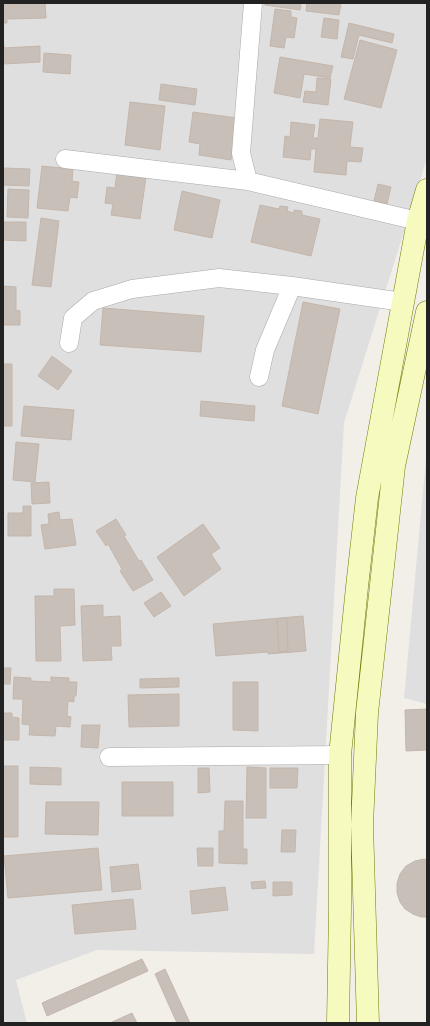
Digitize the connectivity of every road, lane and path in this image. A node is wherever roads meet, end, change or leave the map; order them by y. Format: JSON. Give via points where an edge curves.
{"nodes":[{"id":1,"x":253,"y":3,"type":"edge"},
{"id":2,"x":64,"y":159,"type":"dead end"},
{"id":3,"x":248,"y":181,"type":"junction"},
{"id":4,"x":427,"y":190,"type":"edge"},
{"id":5,"x":418,"y":221,"type":"junction"},
{"id":6,"x":292,"y":286,"type":"junction"},
{"id":7,"x":403,"y":302,"type":"junction"},
{"id":8,"x":427,"y":312,"type":"edge"},
{"id":9,"x":69,"y":343,"type":"dead end"},
{"id":10,"x":259,"y":377,"type":"dead end"},
{"id":11,"x":340,"y":755,"type":"junction"},
{"id":12,"x":109,"y":757,"type":"dead end"},
{"id":13,"x":338,"y":1023,"type":"edge"},
{"id":14,"x":368,"y":1023,"type":"edge"}],
"edges":[{"from":1,"to":3,"type":"street","via":[[241,153]]},
{"from":2,"to":3,"type":"street"},
{"from":3,"to":5,"type":"street"},
{"from":4,"to":5,"type":"main road"},
{"from":5,"to":7,"type":"main road"},
{"from":6,"to":7,"type":"street"},
{"from":6,"to":9,"type":"street","via":[[219,278],[132,289],[93,301],[74,318]]},
{"from":6,"to":10,"type":"street","via":[[264,350]]},
{"from":7,"to":11,"type":"main road","via":[[367,498]]},
{"from":8,"to":14,"type":"main road","via":[[394,466],[367,713],[362,825]]},
{"from":11,"to":12,"type":"street"},
{"from":11,"to":13,"type":"main road"}]}
